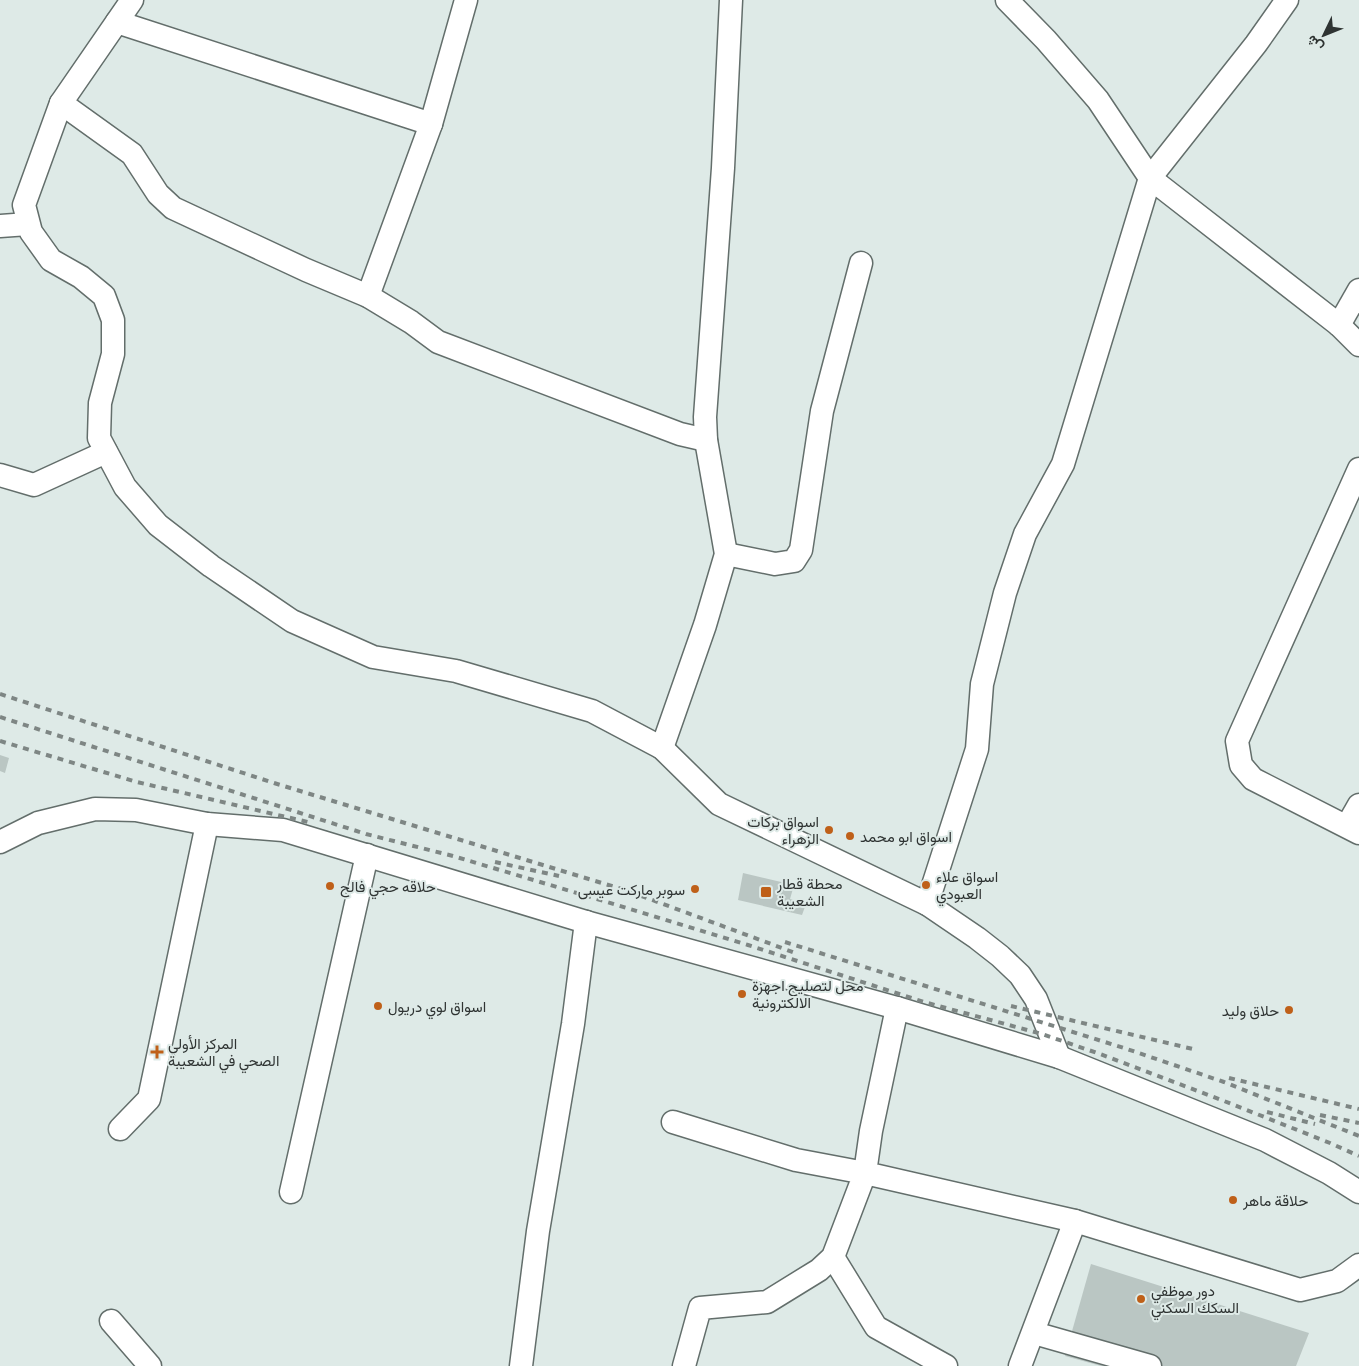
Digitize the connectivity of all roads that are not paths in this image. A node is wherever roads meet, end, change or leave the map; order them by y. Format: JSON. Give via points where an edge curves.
{"nodes":[{"id":1,"x":132,"y":0,"type":"edge"},
{"id":2,"x":466,"y":0,"type":"edge"},
{"id":3,"x":732,"y":0,"type":"edge"},
{"id":4,"x":1007,"y":0,"type":"edge"},
{"id":5,"x":1287,"y":0,"type":"edge"},
{"id":6,"x":117,"y":22,"type":"junction"},
{"id":7,"x":61,"y":103,"type":"junction"},
{"id":8,"x":431,"y":124,"type":"junction"},
{"id":9,"x":1150,"y":178,"type":"junction"},
{"id":10,"x":28,"y":224,"type":"junction"},
{"id":11,"x":0,"y":226,"type":"edge"},
{"id":12,"x":861,"y":263,"type":"dead end"},
{"id":13,"x":1359,"y":290,"type":"edge"},
{"id":14,"x":368,"y":296,"type":"junction"},
{"id":15,"x":1339,"y":326,"type":"junction"},
{"id":16,"x":1359,"y":345,"type":"edge"},
{"id":17,"x":706,"y":440,"type":"junction"},
{"id":18,"x":106,"y":452,"type":"junction"},
{"id":19,"x":1359,"y":469,"type":"edge"},
{"id":20,"x":0,"y":475,"type":"edge"},
{"id":21,"x":726,"y":554,"type":"junction"},
{"id":22,"x":662,"y":748,"type":"junction"},
{"id":23,"x":1359,"y":805,"type":"edge"},
{"id":24,"x":207,"y":824,"type":"junction"},
{"id":25,"x":1353,"y":829,"type":"edge"},
{"id":26,"x":0,"y":842,"type":"edge"},
{"id":27,"x":367,"y":855,"type":"junction"},
{"id":28,"x":926,"y":904,"type":"junction"},
{"id":29,"x":586,"y":922,"type":"junction"},
{"id":30,"x":897,"y":1008,"type":"junction"},
{"id":31,"x":1059,"y":1057,"type":"junction"},
{"id":32,"x":673,"y":1122,"type":"dead end"},
{"id":33,"x":120,"y":1129,"type":"dead end"},
{"id":34,"x":865,"y":1173,"type":"junction"},
{"id":35,"x":291,"y":1192,"type":"dead end"},
{"id":36,"x":1359,"y":1192,"type":"edge"},
{"id":37,"x":1075,"y":1221,"type":"junction"},
{"id":38,"x":833,"y":1258,"type":"junction"},
{"id":39,"x":1359,"y":1266,"type":"edge"},
{"id":40,"x":111,"y":1321,"type":"dead end"},
{"id":41,"x":1034,"y":1333,"type":"junction"},
{"id":42,"x":150,"y":1366,"type":"edge"},
{"id":43,"x":521,"y":1366,"type":"edge"},
{"id":44,"x":684,"y":1366,"type":"edge"},
{"id":45,"x":946,"y":1366,"type":"edge"},
{"id":46,"x":1020,"y":1366,"type":"edge"},
{"id":47,"x":1150,"y":1366,"type":"edge"}],
"edges":[{"from":1,"to":6,"type":"street"},
{"from":2,"to":8,"type":"street"},
{"from":3,"to":17,"type":"street"},
{"from":4,"to":9,"type":"street","via":[[1098,100]]},
{"from":5,"to":9,"type":"street"},
{"from":6,"to":7,"type":"street"},
{"from":6,"to":8,"type":"street"},
{"from":7,"to":10,"type":"street","via":[[24,205]]},
{"from":7,"to":14,"type":"street","via":[[132,154],[158,194],[173,208]]},
{"from":8,"to":14,"type":"street"},
{"from":9,"to":15,"type":"street"},
{"from":9,"to":28,"type":"street","via":[[1063,464],[1025,534],[1005,593],[982,684],[976,749]]},
{"from":10,"to":11,"type":"street"},
{"from":10,"to":18,"type":"street","via":[[51,260],[82,277],[104,296],[113,320],[113,354],[100,403],[99,438]]},
{"from":12,"to":21,"type":"street","via":[[822,411],[801,550],[794,561],[775,564]]},
{"from":13,"to":15,"type":"street"},
{"from":14,"to":17,"type":"street","via":[[438,342],[680,434]]},
{"from":15,"to":16,"type":"street"},
{"from":17,"to":21,"type":"street"},
{"from":18,"to":20,"type":"street","via":[[34,485]]},
{"from":18,"to":22,"type":"street","via":[[125,487],[158,525],[292,621],[373,657],[456,671],[592,711]]},
{"from":19,"to":25,"type":"street","via":[[1237,741],[1241,765],[1253,779]]},
{"from":21,"to":22,"type":"street"},
{"from":22,"to":28,"type":"street","via":[[719,804]]},
{"from":23,"to":25,"type":"street"},
{"from":24,"to":26,"type":"street","via":[[136,810],[95,809],[38,823]]},
{"from":24,"to":27,"type":"street","via":[[283,830]]},
{"from":24,"to":33,"type":"street","via":[[149,1099]]},
{"from":27,"to":29,"type":"street"},
{"from":27,"to":35,"type":"street"},
{"from":28,"to":31,"type":"street","via":[[977,938],[1020,975],[1036,999]]},
{"from":29,"to":30,"type":"street"},
{"from":29,"to":43,"type":"street","via":[[573,1024],[538,1231]]},
{"from":30,"to":31,"type":"street"},
{"from":30,"to":34,"type":"street"},
{"from":31,"to":36,"type":"street","via":[[1265,1140]]},
{"from":32,"to":34,"type":"street","via":[[796,1160]]},
{"from":34,"to":37,"type":"street"},
{"from":34,"to":38,"type":"street"},
{"from":37,"to":39,"type":"street","via":[[1300,1290],[1337,1281]]},
{"from":37,"to":41,"type":"street"},
{"from":38,"to":44,"type":"street","via":[[767,1302],[700,1308]]},
{"from":38,"to":45,"type":"street","via":[[876,1328]]},
{"from":40,"to":42,"type":"street"},
{"from":41,"to":46,"type":"street"},
{"from":41,"to":47,"type":"street"}]}
